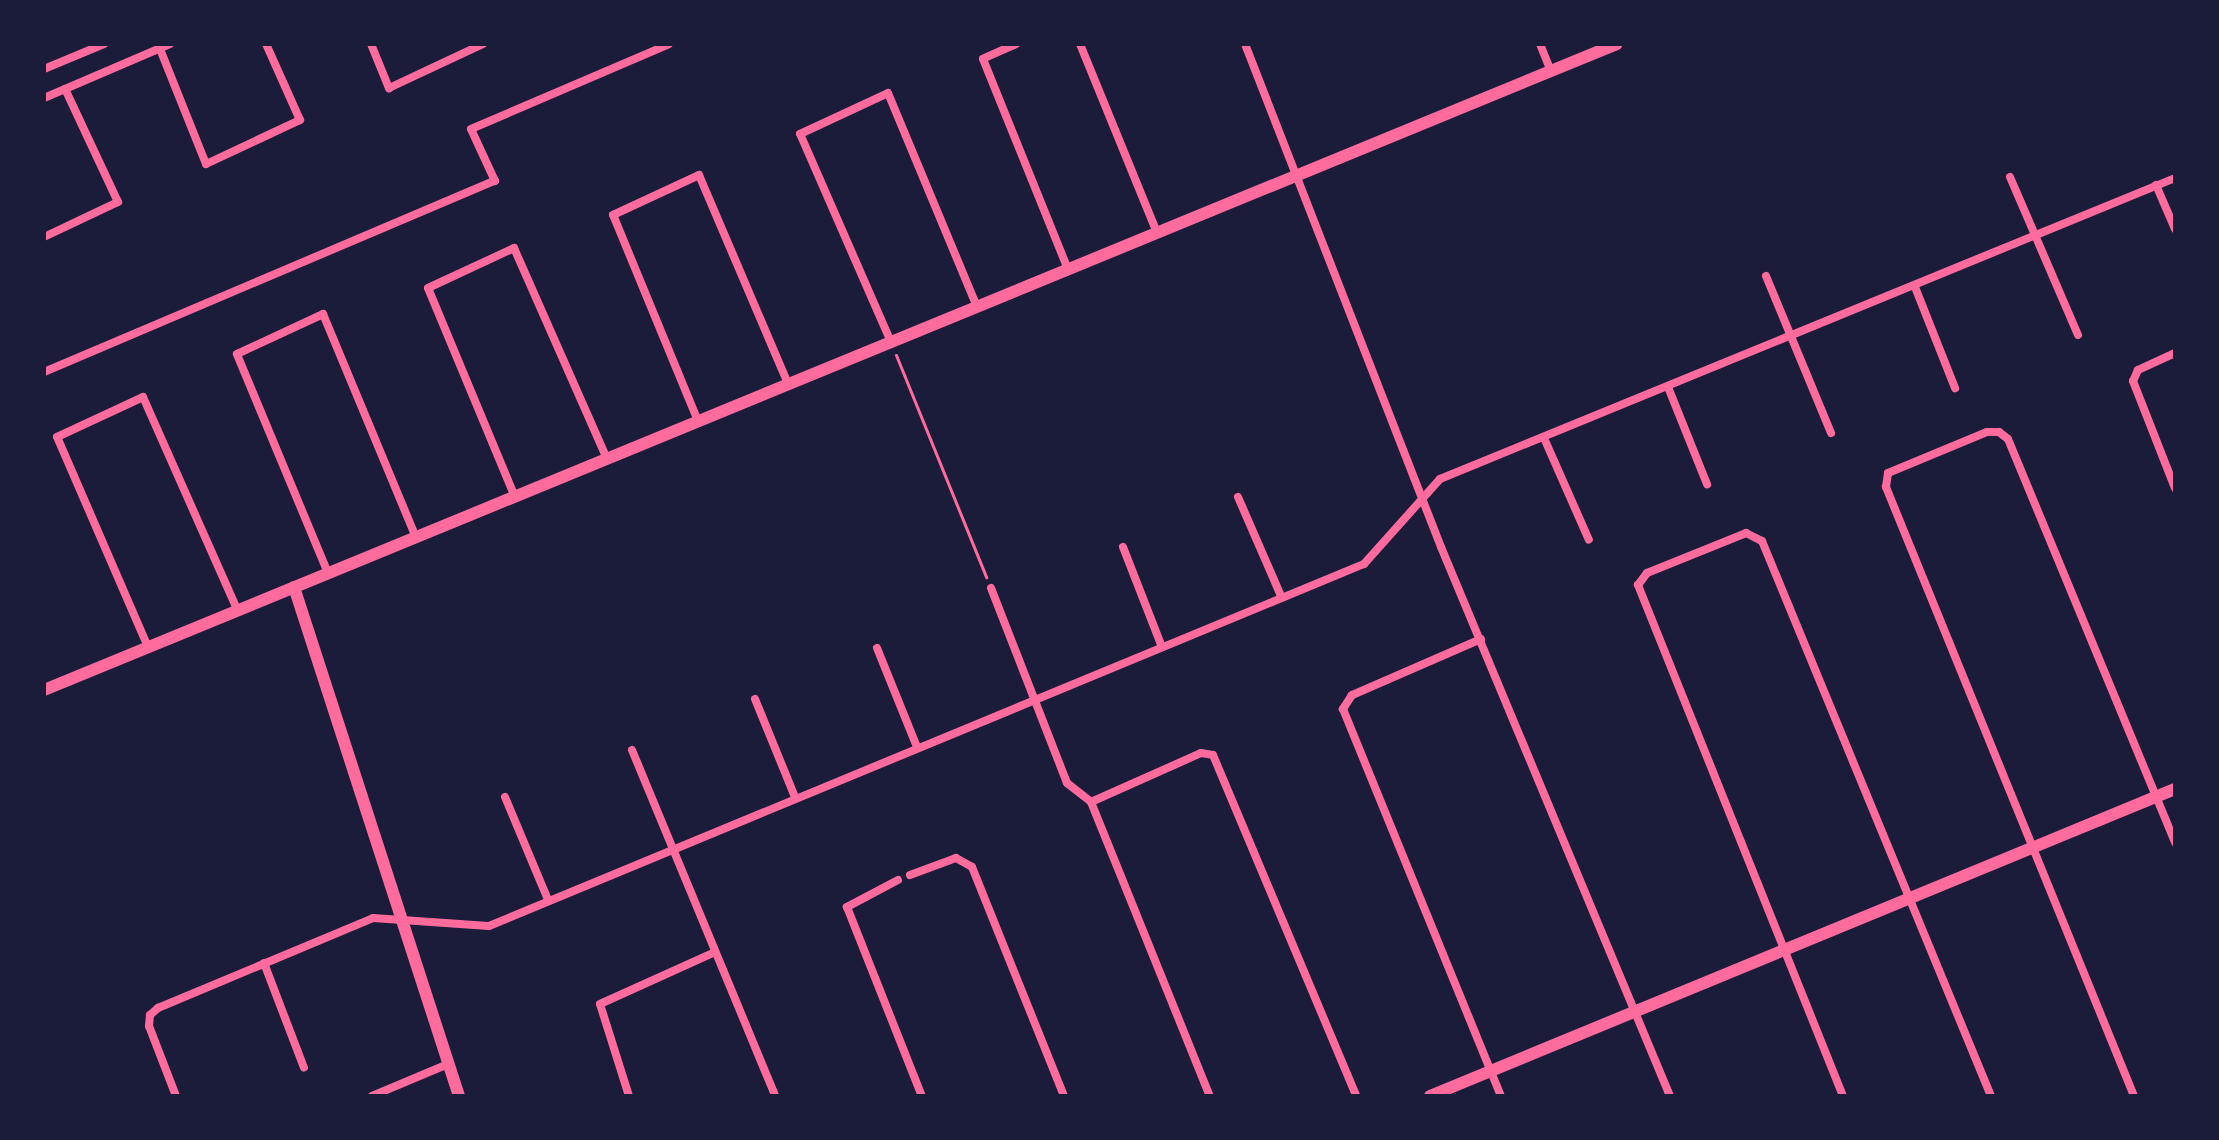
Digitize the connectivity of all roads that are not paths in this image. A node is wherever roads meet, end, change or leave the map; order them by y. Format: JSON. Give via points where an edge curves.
{"nodes":[{"id":1,"x":104,"y":44,"type":"edge"},
{"id":2,"x":170,"y":44,"type":"edge"},
{"id":3,"x":266,"y":44,"type":"edge"},
{"id":4,"x":371,"y":44,"type":"edge"},
{"id":5,"x":483,"y":44,"type":"edge"},
{"id":6,"x":669,"y":44,"type":"edge"},
{"id":7,"x":1016,"y":44,"type":"edge"},
{"id":8,"x":1080,"y":44,"type":"edge"},
{"id":9,"x":1245,"y":44,"type":"edge"},
{"id":10,"x":1540,"y":44,"type":"edge"},
{"id":11,"x":1617,"y":44,"type":"edge"},
{"id":12,"x":160,"y":49,"type":"junction"},
{"id":13,"x":44,"y":69,"type":"edge"},
{"id":14,"x":1551,"y":71,"type":"junction"},
{"id":15,"x":65,"y":89,"type":"junction"},
{"id":16,"x":44,"y":98,"type":"edge"},
{"id":17,"x":1298,"y":175,"type":"junction"},
{"id":18,"x":2010,"y":177,"type":"dead end"},
{"id":19,"x":2175,"y":178,"type":"edge"},
{"id":20,"x":2156,"y":185,"type":"junction"},
{"id":21,"x":2175,"y":229,"type":"edge"},
{"id":22,"x":1157,"y":233,"type":"junction"},
{"id":23,"x":2034,"y":235,"type":"junction"},
{"id":24,"x":44,"y":237,"type":"edge"},
{"id":25,"x":1068,"y":269,"type":"junction"},
{"id":26,"x":1766,"y":276,"type":"dead end"},
{"id":27,"x":1915,"y":287,"type":"junction"},
{"id":28,"x":977,"y":307,"type":"junction"},
{"id":29,"x":2078,"y":335,"type":"dead end"},
{"id":30,"x":1792,"y":336,"type":"junction"},
{"id":31,"x":891,"y":342,"type":"junction"},
{"id":32,"x":2175,"y":353,"type":"edge"},
{"id":33,"x":44,"y":372,"type":"edge"},
{"id":34,"x":788,"y":384,"type":"junction"},
{"id":35,"x":1668,"y":387,"type":"junction"},
{"id":36,"x":1955,"y":388,"type":"dead end"},
{"id":37,"x":698,"y":421,"type":"junction"},
{"id":38,"x":1831,"y":433,"type":"dead end"},
{"id":39,"x":1544,"y":438,"type":"junction"},
{"id":40,"x":607,"y":459,"type":"junction"},
{"id":41,"x":1707,"y":484,"type":"dead end"},
{"id":42,"x":2175,"y":488,"type":"edge"},
{"id":43,"x":1422,"y":495,"type":"junction"},
{"id":44,"x":515,"y":497,"type":"junction"},
{"id":45,"x":1238,"y":497,"type":"dead end"},
{"id":46,"x":416,"y":537,"type":"junction"},
{"id":47,"x":1589,"y":540,"type":"dead end"},
{"id":48,"x":1123,"y":547,"type":"dead end"},
{"id":49,"x":328,"y":573,"type":"junction"},
{"id":50,"x":294,"y":587,"type":"junction"},
{"id":51,"x":991,"y":588,"type":"road end"},
{"id":52,"x":1281,"y":596,"type":"junction"},
{"id":53,"x":238,"y":611,"type":"junction"},
{"id":54,"x":1481,"y":639,"type":"junction"},
{"id":55,"x":148,"y":647,"type":"junction"},
{"id":56,"x":1162,"y":647,"type":"junction"},
{"id":57,"x":877,"y":648,"type":"dead end"},
{"id":58,"x":45,"y":686,"type":"edge"},
{"id":59,"x":1036,"y":697,"type":"junction"},
{"id":60,"x":755,"y":699,"type":"dead end"},
{"id":61,"x":917,"y":747,"type":"junction"},
{"id":62,"x":632,"y":750,"type":"dead end"},
{"id":63,"x":2175,"y":789,"type":"edge"},
{"id":64,"x":2157,"y":796,"type":"junction"},
{"id":65,"x":505,"y":797,"type":"dead end"},
{"id":66,"x":795,"y":797,"type":"junction"},
{"id":67,"x":1091,"y":802,"type":"junction"},
{"id":68,"x":2175,"y":843,"type":"edge"},
{"id":69,"x":672,"y":847,"type":"junction"},
{"id":70,"x":2034,"y":847,"type":"junction"},
{"id":71,"x":910,"y":875,"type":"dead end"},
{"id":72,"x":898,"y":880,"type":"dead end"},
{"id":73,"x":1910,"y":897,"type":"junction"},
{"id":74,"x":548,"y":900,"type":"junction"},
{"id":75,"x":401,"y":919,"type":"junction"},
{"id":76,"x":1784,"y":951,"type":"junction"},
{"id":77,"x":715,"y":952,"type":"junction"},
{"id":78,"x":264,"y":963,"type":"junction"},
{"id":79,"x":1634,"y":1012,"type":"junction"},
{"id":80,"x":448,"y":1064,"type":"junction"},
{"id":81,"x":304,"y":1068,"type":"dead end"},
{"id":82,"x":1491,"y":1071,"type":"junction"},
{"id":83,"x":176,"y":1096,"type":"edge"},
{"id":84,"x":372,"y":1096,"type":"edge"},
{"id":85,"x":459,"y":1096,"type":"edge"},
{"id":86,"x":629,"y":1096,"type":"edge"},
{"id":87,"x":775,"y":1096,"type":"edge"},
{"id":88,"x":922,"y":1096,"type":"edge"},
{"id":89,"x":1064,"y":1096,"type":"edge"},
{"id":90,"x":1210,"y":1096,"type":"edge"},
{"id":91,"x":1356,"y":1096,"type":"edge"},
{"id":92,"x":1430,"y":1096,"type":"edge"},
{"id":93,"x":1501,"y":1096,"type":"edge"},
{"id":94,"x":1670,"y":1096,"type":"edge"},
{"id":95,"x":1843,"y":1096,"type":"edge"},
{"id":96,"x":1991,"y":1096,"type":"edge"},
{"id":97,"x":2134,"y":1096,"type":"edge"}],
"edges":[{"from":1,"to":13,"type":"street"},
{"from":2,"to":12,"type":"street"},
{"from":3,"to":12,"type":"street","via":[[300,120],[206,164]]},
{"from":4,"to":5,"type":"street","via":[[389,88]]},
{"from":6,"to":33,"type":"street","via":[[471,129],[495,181]]},
{"from":7,"to":25,"type":"street","via":[[983,59]]},
{"from":8,"to":22,"type":"street"},
{"from":9,"to":17,"type":"street"},
{"from":10,"to":14,"type":"street"},
{"from":11,"to":14,"type":"street"},
{"from":12,"to":15,"type":"street"},
{"from":14,"to":17,"type":"street"},
{"from":15,"to":16,"type":"street"},
{"from":15,"to":24,"type":"street","via":[[118,202]]},
{"from":17,"to":22,"type":"street"},
{"from":17,"to":43,"type":"street"},
{"from":18,"to":23,"type":"street"},
{"from":19,"to":20,"type":"street"},
{"from":20,"to":21,"type":"street"},
{"from":20,"to":23,"type":"street"},
{"from":22,"to":25,"type":"street"},
{"from":23,"to":27,"type":"street"},
{"from":23,"to":29,"type":"street"},
{"from":25,"to":28,"type":"street"},
{"from":26,"to":30,"type":"street"},
{"from":27,"to":30,"type":"street"},
{"from":27,"to":36,"type":"street"},
{"from":28,"to":31,"type":"street"},
{"from":28,"to":31,"type":"street","via":[[888,93],[800,134]]},
{"from":30,"to":35,"type":"street"},
{"from":30,"to":38,"type":"street"},
{"from":31,"to":34,"type":"street"},
{"from":32,"to":42,"type":"street","via":[[2138,370],[2133,381]]},
{"from":34,"to":37,"type":"street"},
{"from":34,"to":37,"type":"street","via":[[699,175],[613,215]]},
{"from":35,"to":39,"type":"street"},
{"from":35,"to":41,"type":"street"},
{"from":37,"to":40,"type":"street"},
{"from":39,"to":43,"type":"street","via":[[1440,479]]},
{"from":39,"to":47,"type":"street"},
{"from":40,"to":44,"type":"street"},
{"from":40,"to":44,"type":"street","via":[[514,248],[428,288]]},
{"from":43,"to":52,"type":"street","via":[[1371,560]]},
{"from":43,"to":54,"type":"street"},
{"from":44,"to":46,"type":"street"},
{"from":45,"to":52,"type":"street"},
{"from":46,"to":49,"type":"street"},
{"from":46,"to":49,"type":"street","via":[[323,314],[237,354]]},
{"from":48,"to":56,"type":"street"},
{"from":49,"to":50,"type":"street"},
{"from":50,"to":53,"type":"street"},
{"from":50,"to":75,"type":"street"},
{"from":51,"to":59,"type":"street"},
{"from":52,"to":56,"type":"street"},
{"from":53,"to":55,"type":"street"},
{"from":53,"to":55,"type":"street","via":[[143,397],[57,437]]},
{"from":54,"to":79,"type":"street"},
{"from":54,"to":82,"type":"street","via":[[1352,695],[1343,705]]},
{"from":55,"to":58,"type":"street"},
{"from":56,"to":59,"type":"street"},
{"from":57,"to":61,"type":"street"},
{"from":59,"to":61,"type":"street"},
{"from":59,"to":67,"type":"street","via":[[1067,783]]},
{"from":60,"to":66,"type":"street"},
{"from":61,"to":66,"type":"street"},
{"from":62,"to":69,"type":"street"},
{"from":63,"to":64,"type":"street"},
{"from":64,"to":68,"type":"street"},
{"from":64,"to":70,"type":"street"},
{"from":64,"to":70,"type":"street","via":[[2008,439],[1999,432],[1894,469],[1884,482]]},
{"from":65,"to":74,"type":"street"},
{"from":66,"to":69,"type":"street"},
{"from":67,"to":90,"type":"street"},
{"from":67,"to":91,"type":"street","via":[[1210,753]]},
{"from":69,"to":74,"type":"street"},
{"from":69,"to":77,"type":"street"},
{"from":70,"to":73,"type":"street"},
{"from":70,"to":97,"type":"street"},
{"from":71,"to":89,"type":"street","via":[[963,859],[972,867]]},
{"from":72,"to":88,"type":"street","via":[[847,904]]},
{"from":73,"to":76,"type":"street"},
{"from":73,"to":76,"type":"street","via":[[1762,541],[1753,534],[1647,573],[1638,585]]},
{"from":73,"to":96,"type":"street"},
{"from":74,"to":75,"type":"street","via":[[483,928]]},
{"from":75,"to":78,"type":"street","via":[[373,918]]},
{"from":75,"to":80,"type":"street"},
{"from":76,"to":79,"type":"street"},
{"from":76,"to":95,"type":"street"},
{"from":77,"to":86,"type":"street","via":[[600,1004]]},
{"from":77,"to":87,"type":"street"},
{"from":78,"to":81,"type":"street"},
{"from":78,"to":83,"type":"street","via":[[150,1015],[149,1026]]},
{"from":79,"to":82,"type":"street"},
{"from":79,"to":94,"type":"street"},
{"from":80,"to":84,"type":"street"},
{"from":80,"to":85,"type":"street"},
{"from":82,"to":92,"type":"street"},
{"from":82,"to":93,"type":"street"}]}
